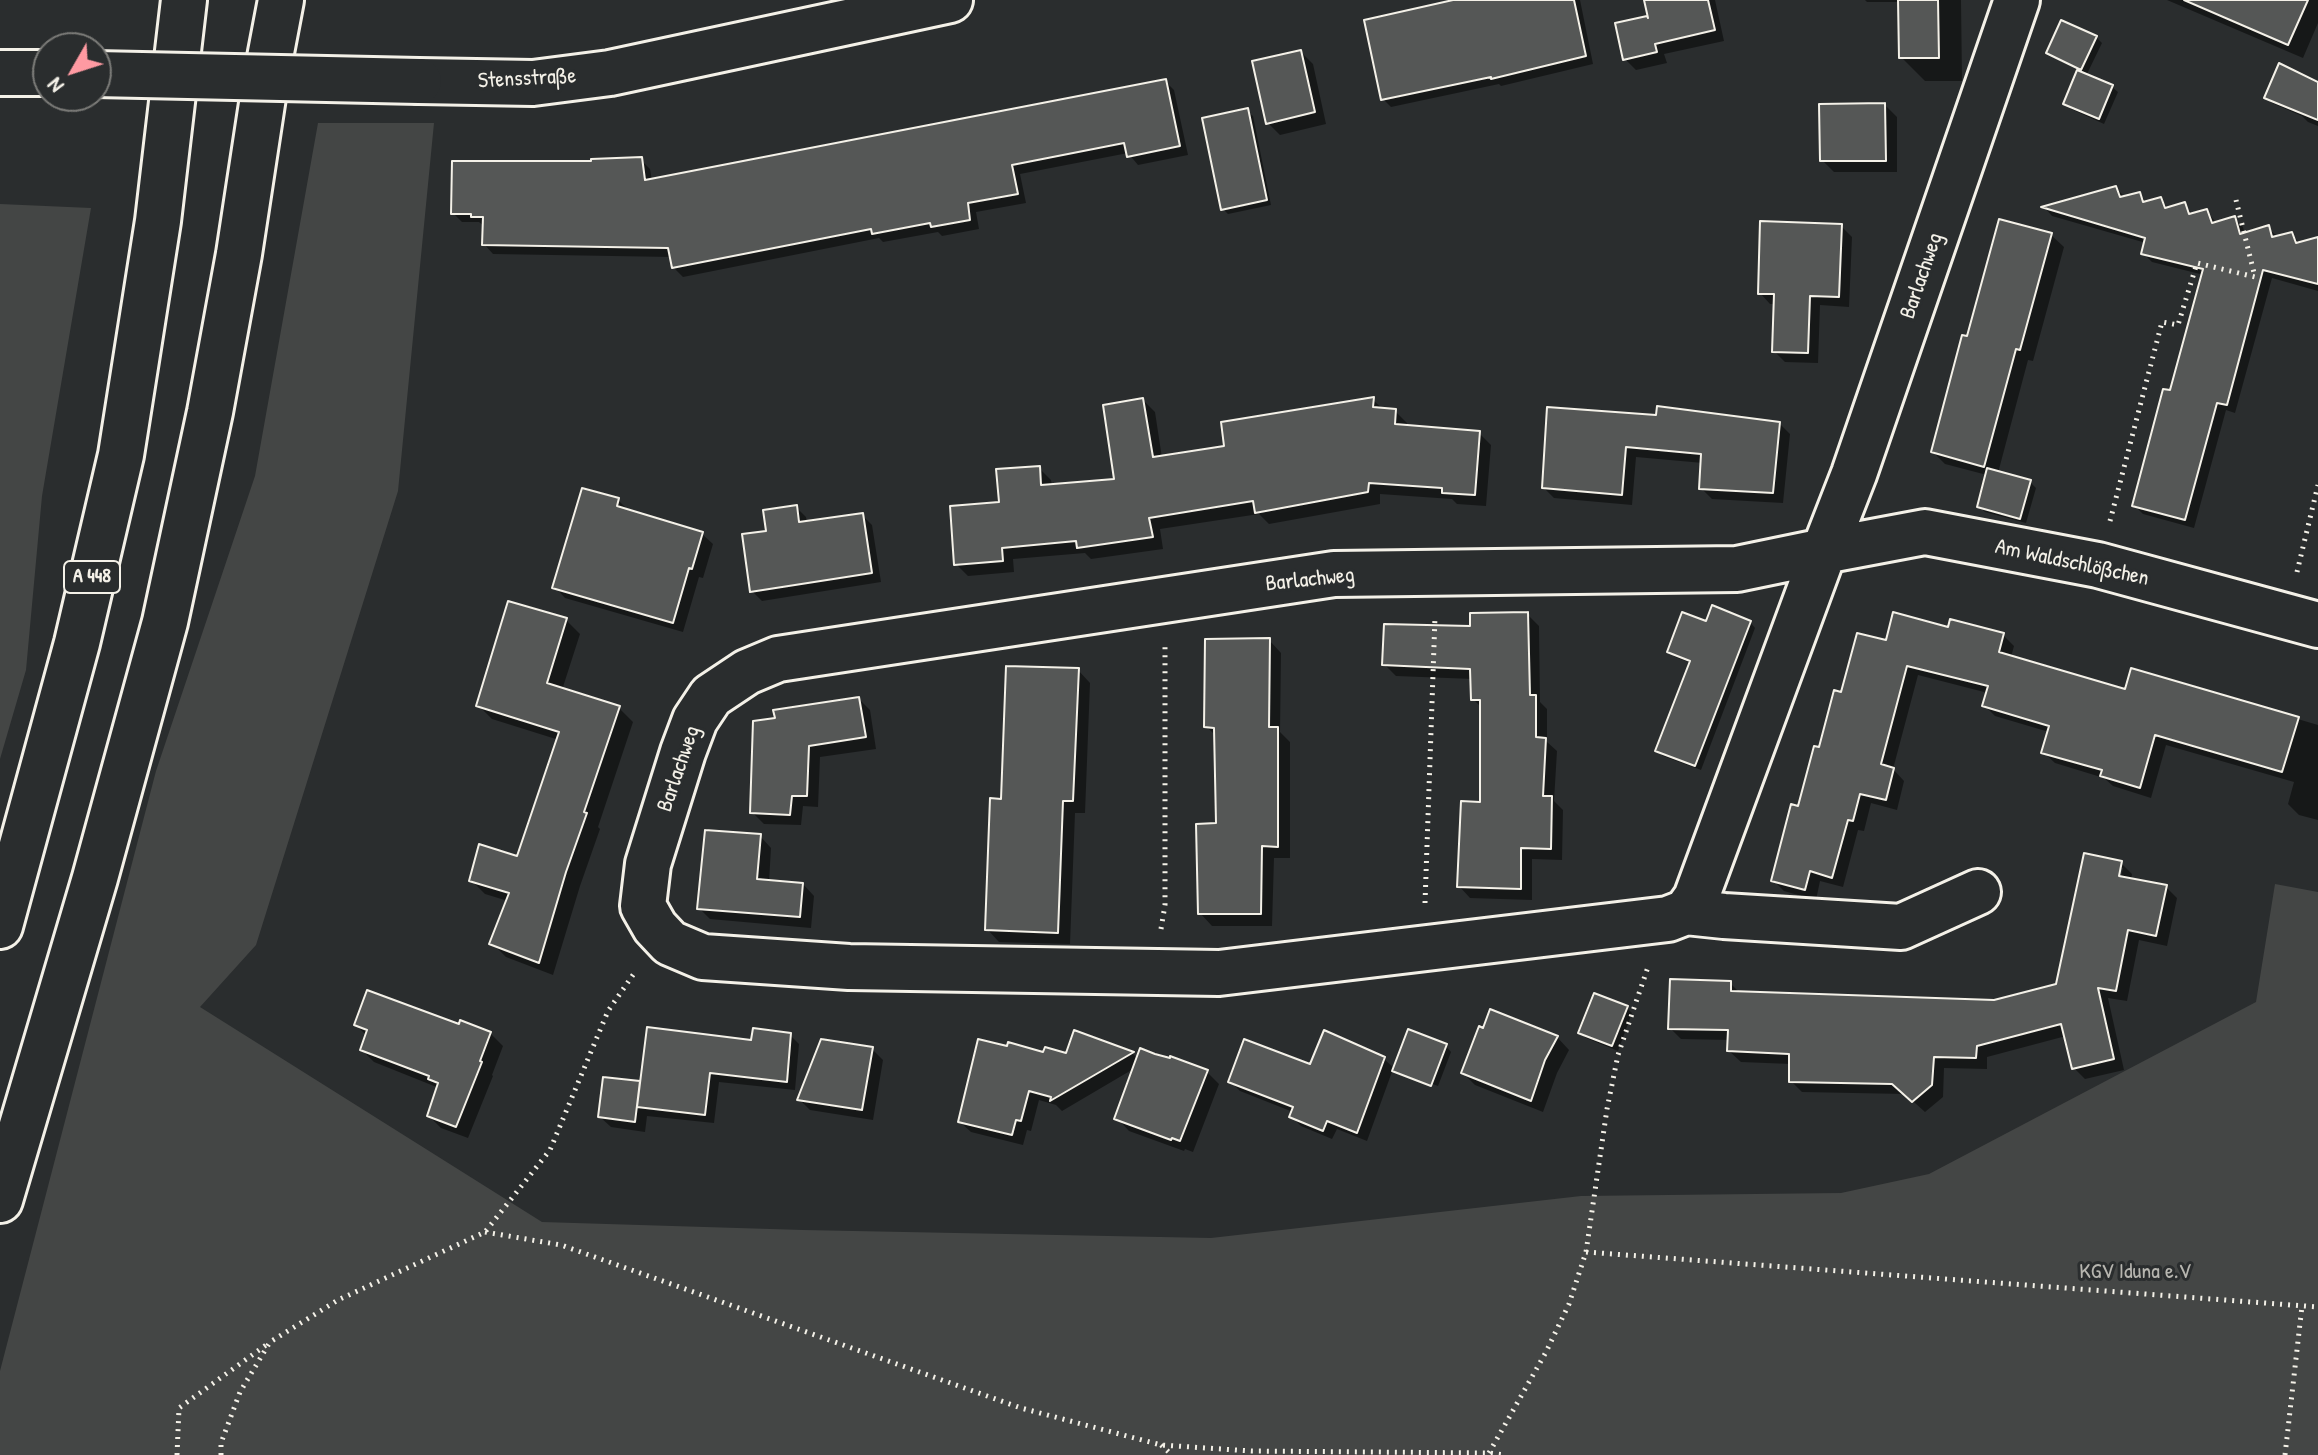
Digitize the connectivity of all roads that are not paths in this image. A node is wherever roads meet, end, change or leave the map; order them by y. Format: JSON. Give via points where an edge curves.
{"nodes":[{"id":1,"x":184,"y":0,"type":"edge"},
{"id":2,"x":272,"y":0,"type":"edge"},
{"id":3,"x":281,"y":0,"type":"edge"},
{"id":4,"x":950,"y":0,"type":"edge"},
{"id":5,"x":2017,"y":0,"type":"edge"},
{"id":6,"x":0,"y":73,"type":"edge"},
{"id":7,"x":32,"y":73,"type":"edge"},
{"id":8,"x":112,"y":74,"type":"edge"},
{"id":9,"x":265,"y":84,"type":"junction"},
{"id":10,"x":1824,"y":551,"type":"junction"},
{"id":11,"x":2302,"y":620,"type":"edge"},
{"id":12,"x":1978,"y":892,"type":"dead end"},
{"id":13,"x":1677,"y":915,"type":"junction"},
{"id":14,"x":0,"y":926,"type":"edge"},
{"id":15,"x":0,"y":1200,"type":"edge"}],
"edges":[{"from":1,"to":14,"type":"main road","number":"A 448","via":[[158,221],[121,455],[77,643]]},
{"from":2,"to":9,"type":"main road"},
{"from":3,"to":9,"type":"main road"},
{"from":4,"to":8,"type":"main road","name":"Stensstraße","bridge":true,"via":[[610,73],[533,83]]},
{"from":5,"to":10,"type":"main road","name":"Barlachweg"},
{"from":6,"to":7,"type":"main road"},
{"from":9,"to":15,"type":"main road","via":[[210,412],[165,622]]},
{"from":10,"to":11,"type":"main road","name":"Am Waldschlößchen","via":[[1925,532],[2098,565]]},
{"from":10,"to":13,"type":"main road","name":"Barlachweg","via":[[1696,898]]},
{"from":10,"to":13,"type":"main road","name":"Barlachweg","via":[[1737,569],[1334,574],[778,659],[711,696],[695,720],[648,864],[643,906],[670,943],[703,957],[849,967],[1219,973]]},
{"from":12,"to":13,"type":"main road","name":"Barlachweg","via":[[1901,927]]}]}
